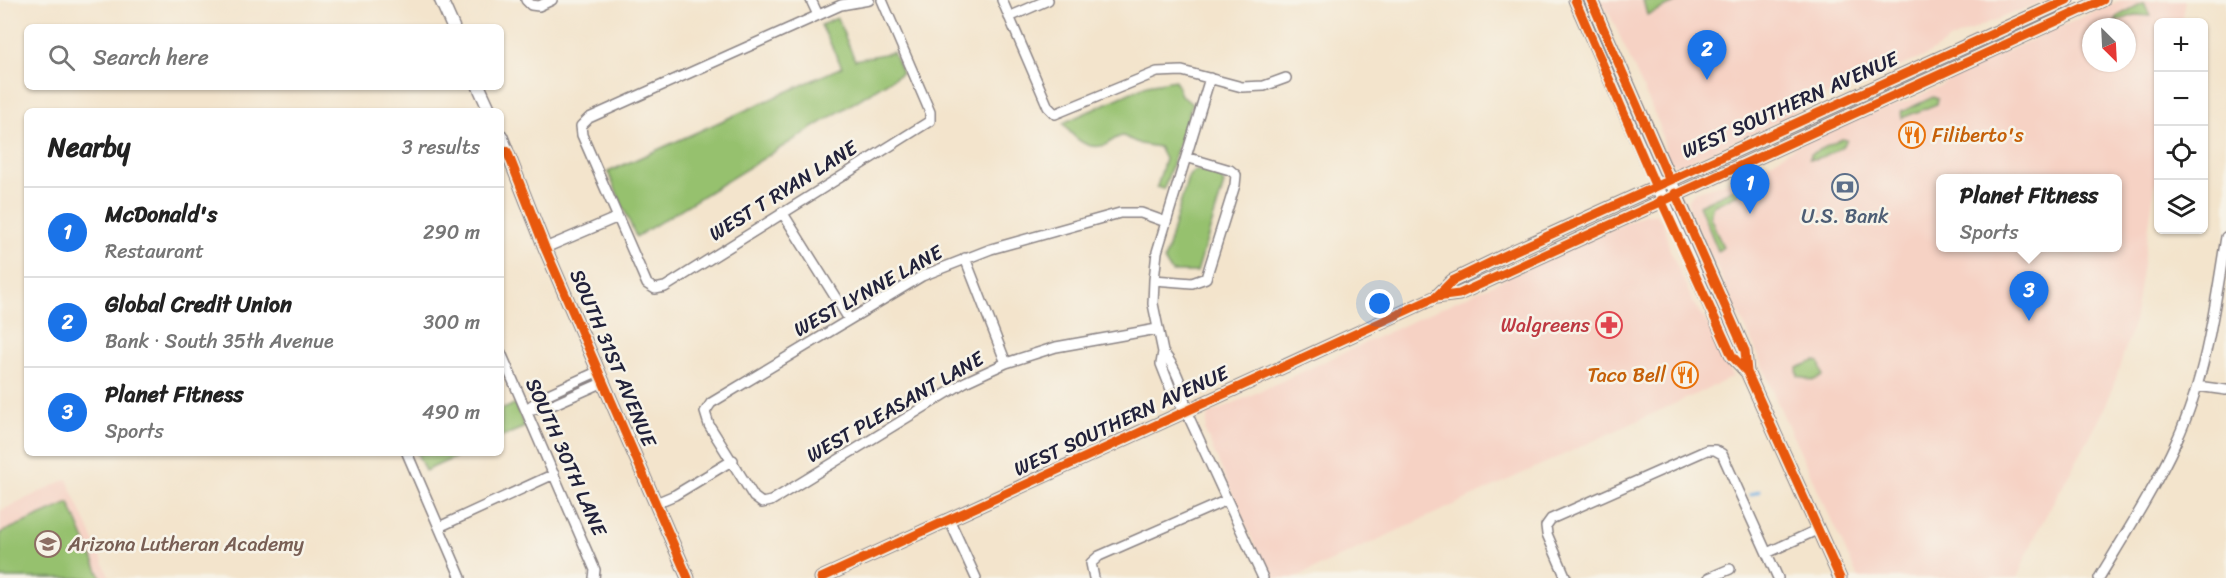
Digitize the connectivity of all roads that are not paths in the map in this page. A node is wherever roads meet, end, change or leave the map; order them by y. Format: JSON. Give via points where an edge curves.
{"nodes":[{"id":1,"x":441,"y":0,"type":"edge"},
{"id":2,"x":552,"y":0,"type":"edge"},
{"id":3,"x":812,"y":0,"type":"edge"},
{"id":4,"x":869,"y":0,"type":"edge"},
{"id":5,"x":882,"y":0,"type":"edge"},
{"id":6,"x":1002,"y":0,"type":"edge"},
{"id":7,"x":1047,"y":0,"type":"edge"},
{"id":8,"x":1575,"y":0,"type":"edge"},
{"id":9,"x":1591,"y":0,"type":"edge"},
{"id":10,"x":2067,"y":0,"type":"edge"},
{"id":11,"x":2103,"y":0,"type":"edge"},
{"id":12,"x":528,"y":3,"type":"edge"},
{"id":13,"x":818,"y":15,"type":"junction"},
{"id":14,"x":1009,"y":17,"type":"junction"},
{"id":15,"x":452,"y":24,"type":"edge"},
{"id":16,"x":1210,"y":78,"type":"junction"},
{"id":17,"x":1286,"y":78,"type":"dead end"},
{"id":18,"x":480,"y":90,"type":"edge"},
{"id":19,"x":489,"y":108,"type":"edge"},
{"id":20,"x":504,"y":144,"type":"edge"},
{"id":21,"x":1186,"y":157,"type":"junction"},
{"id":22,"x":1669,"y":179,"type":"junction"},
{"id":23,"x":1655,"y":185,"type":"junction"},
{"id":24,"x":1675,"y":194,"type":"junction"},
{"id":25,"x":1661,"y":200,"type":"junction"},
{"id":26,"x":782,"y":212,"type":"junction"},
{"id":27,"x":618,"y":217,"type":"junction"},
{"id":28,"x":1166,"y":222,"type":"junction"},
{"id":29,"x":2226,"y":237,"type":"edge"},
{"id":30,"x":545,"y":248,"type":"junction"},
{"id":31,"x":964,"y":258,"type":"junction"},
{"id":32,"x":1154,"y":280,"type":"junction"},
{"id":33,"x":1436,"y":297,"type":"junction"},
{"id":34,"x":849,"y":319,"type":"junction"},
{"id":35,"x":1157,"y":329,"type":"junction"},
{"id":36,"x":504,"y":360,"type":"edge"},
{"id":37,"x":1006,"y":363,"type":"junction"},
{"id":38,"x":1747,"y":372,"type":"junction"},
{"id":39,"x":601,"y":376,"type":"junction"},
{"id":40,"x":2197,"y":386,"type":"junction"},
{"id":41,"x":559,"y":389,"type":"junction"},
{"id":42,"x":2226,"y":390,"type":"edge"},
{"id":43,"x":564,"y":400,"type":"junction"},
{"id":44,"x":526,"y":410,"type":"junction"},
{"id":45,"x":1186,"y":411,"type":"junction"},
{"id":46,"x":408,"y":456,"type":"edge"},
{"id":47,"x":733,"y":460,"type":"junction"},
{"id":48,"x":554,"y":474,"type":"junction"},
{"id":49,"x":1227,"y":500,"type":"junction"},
{"id":50,"x":656,"y":503,"type":"junction"},
{"id":51,"x":949,"y":519,"type":"junction"},
{"id":52,"x":439,"y":527,"type":"junction"},
{"id":53,"x":1819,"y":529,"type":"junction"},
{"id":54,"x":1767,"y":553,"type":"junction"},
{"id":55,"x":1730,"y":569,"type":"dead end"},
{"id":56,"x":461,"y":578,"type":"edge"},
{"id":57,"x":594,"y":578,"type":"edge"},
{"id":58,"x":688,"y":578,"type":"edge"},
{"id":59,"x":821,"y":578,"type":"edge"},
{"id":60,"x":976,"y":578,"type":"edge"},
{"id":61,"x":1094,"y":578,"type":"edge"},
{"id":62,"x":1263,"y":578,"type":"edge"},
{"id":63,"x":1566,"y":578,"type":"edge"},
{"id":64,"x":1710,"y":578,"type":"edge"},
{"id":65,"x":1778,"y":578,"type":"edge"},
{"id":66,"x":1840,"y":578,"type":"edge"},
{"id":67,"x":2098,"y":578,"type":"edge"}],
"edges":[{"from":1,"to":15,"type":"main road"},
{"from":2,"to":12,"type":"street","via":[[539,6]]},
{"from":3,"to":13,"type":"street"},
{"from":4,"to":13,"type":"street","via":[[841,5]]},
{"from":5,"to":26,"type":"street","name":"WEST T RYAN LANE","via":[[930,111],[930,120]]},
{"from":6,"to":14,"type":"street"},
{"from":7,"to":14,"type":"street"},
{"from":8,"to":23,"type":"main road"},
{"from":9,"to":22,"type":"main road"},
{"from":10,"to":22,"type":"main road","name":"WEST SOUTHERN AVENUE"},
{"from":11,"to":24,"type":"main road","name":"WEST SOUTHERN AVENUE"},
{"from":13,"to":27,"type":"street","via":[[589,118],[581,126]]},
{"from":14,"to":16,"type":"street","via":[[1048,107],[1055,114],[1157,72],[1182,71]]},
{"from":16,"to":17,"type":"street","via":[[1242,87],[1264,86]]},
{"from":16,"to":21,"type":"street"},
{"from":18,"to":19,"type":"main road"},
{"from":20,"to":30,"type":"main road","name":"SOUTH 31ST AVENUE"},
{"from":21,"to":28,"type":"street"},
{"from":21,"to":32,"type":"street","via":[[1236,175],[1202,281]]},
{"from":22,"to":23,"type":"main road","name":"WEST SOUTHERN AVENUE"},
{"from":22,"to":24,"type":"main road"},
{"from":23,"to":25,"type":"main road"},
{"from":23,"to":33,"type":"main road","name":"WEST SOUTHERN AVENUE","via":[[1452,281]]},
{"from":24,"to":25,"type":"main road","name":"WEST SOUTHERN AVENUE"},
{"from":24,"to":38,"type":"main road","via":[[1745,351]]},
{"from":25,"to":33,"type":"main road","name":"WEST SOUTHERN AVENUE","via":[[1459,294]]},
{"from":25,"to":38,"type":"main road","via":[[1732,356]]},
{"from":26,"to":27,"type":"street","name":"WEST T RYAN LANE","via":[[655,290],[647,284]]},
{"from":26,"to":34,"type":"street"},
{"from":27,"to":30,"type":"street"},
{"from":28,"to":31,"type":"street","name":"WEST LYNNE LANE","via":[[1141,213],[1120,213]]},
{"from":28,"to":32,"type":"street"},
{"from":29,"to":40,"type":"street"},
{"from":30,"to":39,"type":"main road","name":"SOUTH 31ST AVENUE"},
{"from":31,"to":34,"type":"street","name":"WEST LYNNE LANE","via":[[922,276]]},
{"from":31,"to":37,"type":"street"},
{"from":32,"to":35,"type":"street"},
{"from":33,"to":45,"type":"main road","name":"WEST SOUTHERN AVENUE"},
{"from":34,"to":47,"type":"street","name":"WEST LYNNE LANE","via":[[711,403],[705,412],[709,425]]},
{"from":35,"to":37,"type":"street","name":"WEST PLEASANT LANE","via":[[1056,347]]},
{"from":35,"to":45,"type":"street","via":[[1162,352],[1172,363],[1185,392]]},
{"from":36,"to":44,"type":"street","name":"SOUTH 30TH LANE"},
{"from":37,"to":47,"type":"street","name":"WEST PLEASANT LANE","via":[[965,382],[771,501],[762,503],[754,497]]},
{"from":38,"to":53,"type":"main road"},
{"from":39,"to":41,"type":"street"},
{"from":39,"to":43,"type":"street"},
{"from":39,"to":50,"type":"main road","name":"SOUTH 31ST AVENUE"},
{"from":40,"to":42,"type":"street"},
{"from":40,"to":67,"type":"street","via":[[2176,442]]},
{"from":41,"to":43,"type":"street"},
{"from":41,"to":44,"type":"street"},
{"from":43,"to":44,"type":"street"},
{"from":44,"to":48,"type":"street","name":"SOUTH 30TH LANE"},
{"from":45,"to":49,"type":"street"},
{"from":45,"to":51,"type":"main road","name":"WEST SOUTHERN AVENUE"},
{"from":46,"to":52,"type":"street"},
{"from":47,"to":50,"type":"street"},
{"from":48,"to":52,"type":"street"},
{"from":48,"to":57,"type":"street","name":"SOUTH 30TH LANE","via":[[596,570]]},
{"from":49,"to":61,"type":"street","via":[[1099,556],[1091,563]]},
{"from":49,"to":62,"type":"street"},
{"from":50,"to":58,"type":"main road","name":"SOUTH 31ST AVENUE"},
{"from":51,"to":59,"type":"main road","name":"WEST SOUTHERN AVENUE"},
{"from":51,"to":60,"type":"street"},
{"from":52,"to":56,"type":"street"},
{"from":53,"to":54,"type":"street"},
{"from":53,"to":66,"type":"main road"},
{"from":54,"to":63,"type":"street","via":[[1722,454],[1707,450],[1551,519],[1546,534]]},
{"from":54,"to":65,"type":"street"},
{"from":55,"to":64,"type":"street"}]}
